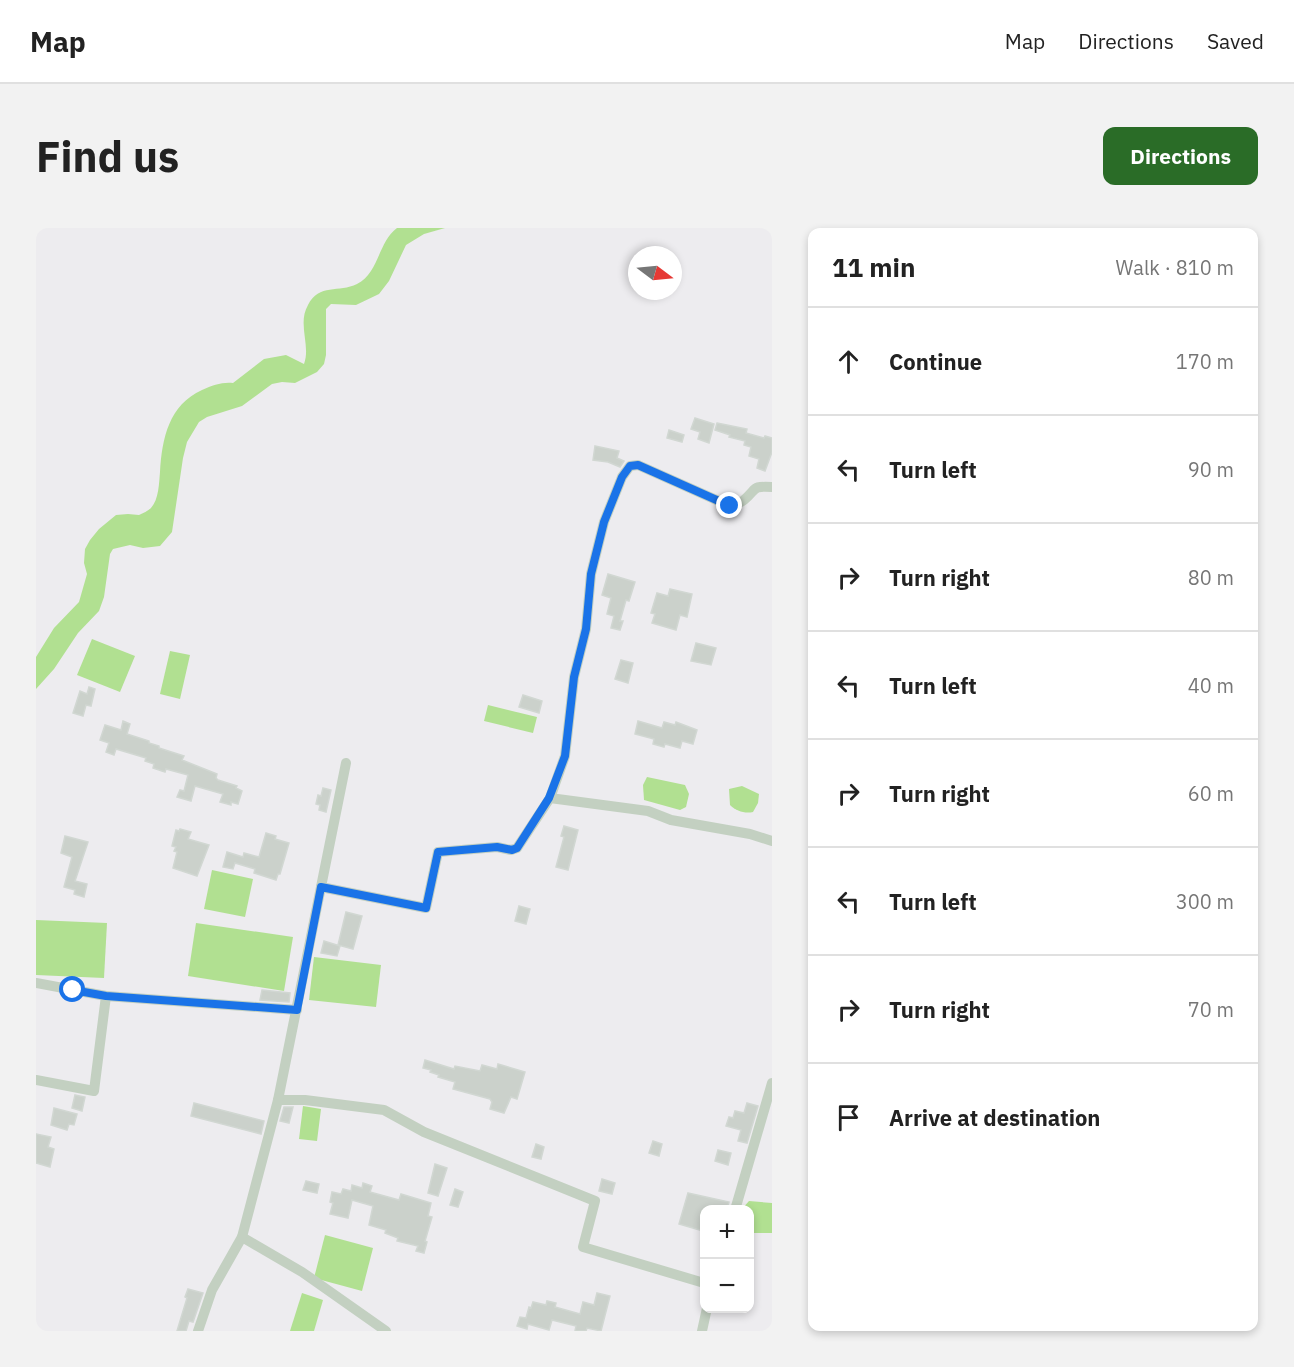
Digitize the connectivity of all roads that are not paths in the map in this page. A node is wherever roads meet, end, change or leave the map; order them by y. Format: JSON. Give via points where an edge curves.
{"nodes":[{"id":1,"x":772,"y":487,"type":"edge"},
{"id":2,"x":346,"y":763,"type":"dead end"},
{"id":3,"x":549,"y":798,"type":"junction"},
{"id":4,"x":772,"y":841,"type":"edge"},
{"id":5,"x":321,"y":887,"type":"junction"},
{"id":6,"x":36,"y":983,"type":"edge"},
{"id":7,"x":106,"y":996,"type":"junction"},
{"id":8,"x":297,"y":1010,"type":"junction"},
{"id":9,"x":36,"y":1080,"type":"edge"},
{"id":10,"x":772,"y":1083,"type":"edge"},
{"id":11,"x":278,"y":1100,"type":"junction"},
{"id":12,"x":736,"y":1205,"type":"edge"},
{"id":13,"x":242,"y":1237,"type":"junction"},
{"id":14,"x":700,"y":1282,"type":"edge"},
{"id":15,"x":706,"y":1313,"type":"edge"},
{"id":16,"x":198,"y":1331,"type":"edge"},
{"id":17,"x":386,"y":1331,"type":"edge"},
{"id":18,"x":702,"y":1331,"type":"edge"}],
"edges":[{"from":1,"to":3,"type":"street","via":[[752,490],[744,501],[730,506],[638,465],[630,466],[622,477],[604,522],[591,574],[565,756]]},
{"from":2,"to":5,"type":"street"},
{"from":3,"to":4,"type":"street","via":[[636,809]]},
{"from":3,"to":5,"type":"street","via":[[517,848],[438,852],[426,908]]},
{"from":5,"to":8,"type":"street"},
{"from":6,"to":7,"type":"street"},
{"from":7,"to":8,"type":"street"},
{"from":7,"to":9,"type":"street","via":[[94,1091]]},
{"from":8,"to":11,"type":"street"},
{"from":10,"to":12,"type":"street"},
{"from":11,"to":13,"type":"street"},
{"from":11,"to":14,"type":"street","via":[[384,1110],[424,1132],[595,1201],[583,1247]]},
{"from":13,"to":16,"type":"street","via":[[212,1290]]},
{"from":13,"to":17,"type":"street","via":[[302,1272]]},
{"from":15,"to":18,"type":"street"}]}
